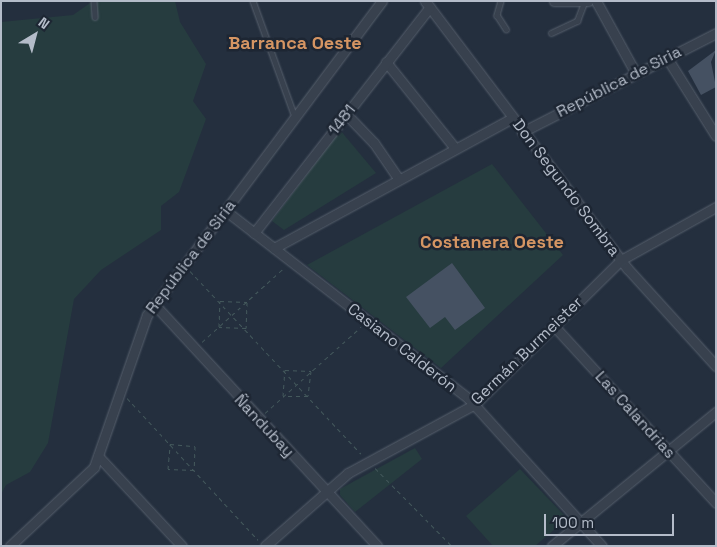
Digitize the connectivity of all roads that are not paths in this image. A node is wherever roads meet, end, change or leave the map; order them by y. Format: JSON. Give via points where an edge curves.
{"nodes":[{"id":1,"x":94,"y":1,"type":"edge"},
{"id":2,"x":253,"y":1,"type":"edge"},
{"id":3,"x":382,"y":1,"type":"edge"},
{"id":4,"x":501,"y":1,"type":"edge"},
{"id":5,"x":554,"y":1,"type":"edge"},
{"id":6,"x":586,"y":2,"type":"edge"},
{"id":7,"x":601,"y":2,"type":"edge"},
{"id":8,"x":428,"y":4,"type":"edge"},
{"id":9,"x":95,"y":17,"type":"dead end"},
{"id":10,"x":506,"y":30,"type":"dead end"},
{"id":11,"x":551,"y":33,"type":"dead end"},
{"id":12,"x":716,"y":33,"type":"edge"},
{"id":13,"x":667,"y":58,"type":"junction"},
{"id":14,"x":386,"y":62,"type":"junction"},
{"id":15,"x":635,"y":72,"type":"junction"},
{"id":16,"x":294,"y":114,"type":"junction"},
{"id":17,"x":346,"y":114,"type":"junction"},
{"id":18,"x":512,"y":118,"type":"junction"},
{"id":19,"x":522,"y":132,"type":"junction"},
{"id":20,"x":716,"y":136,"type":"edge"},
{"id":21,"x":456,"y":148,"type":"junction"},
{"id":22,"x":398,"y":178,"type":"junction"},
{"id":23,"x":716,"y":207,"type":"edge"},
{"id":24,"x":226,"y":211,"type":"junction"},
{"id":25,"x":254,"y":233,"type":"junction"},
{"id":26,"x":274,"y":248,"type":"junction"},
{"id":27,"x":621,"y":260,"type":"junction"},
{"id":28,"x":154,"y":304,"type":"junction"},
{"id":29,"x":554,"y":326,"type":"junction"},
{"id":30,"x":716,"y":366,"type":"edge"},
{"id":31,"x":475,"y":404,"type":"junction"},
{"id":32,"x":716,"y":412,"type":"edge"},
{"id":33,"x":668,"y":451,"type":"junction"},
{"id":34,"x":98,"y":456,"type":"junction"},
{"id":35,"x":326,"y":491,"type":"junction"},
{"id":36,"x":716,"y":503,"type":"edge"},
{"id":37,"x":582,"y":523,"type":"junction"},
{"id":38,"x":10,"y":546,"type":"edge"},
{"id":39,"x":182,"y":546,"type":"edge"},
{"id":40,"x":265,"y":546,"type":"edge"},
{"id":41,"x":377,"y":546,"type":"edge"},
{"id":42,"x":552,"y":546,"type":"edge"},
{"id":43,"x":602,"y":546,"type":"edge"}],
"edges":[{"from":1,"to":9,"type":"lane"},
{"from":2,"to":16,"type":"lane"},
{"from":3,"to":16,"type":"street","name":"República de Siria"},
{"from":4,"to":10,"type":"lane","via":[[497,15]]},
{"from":5,"to":6,"type":"street"},
{"from":6,"to":11,"type":"lane","via":[[577,21]]},
{"from":7,"to":15,"type":"street"},
{"from":8,"to":14,"type":"street","name":"1481"},
{"from":8,"to":18,"type":"street","name":"Don Segundo Sombra"},
{"from":12,"to":13,"type":"street","name":"República de Siria"},
{"from":13,"to":15,"type":"street","name":"República de Siria"},
{"from":13,"to":20,"type":"street"},
{"from":14,"to":17,"type":"street","name":"1481"},
{"from":14,"to":21,"type":"street"},
{"from":15,"to":19,"type":"street","name":"República de Siria"},
{"from":16,"to":24,"type":"street","name":"República de Siria"},
{"from":17,"to":22,"type":"street","via":[[374,143]]},
{"from":17,"to":25,"type":"street","name":"1481"},
{"from":18,"to":19,"type":"street","name":"Don Segundo Sombra"},
{"from":18,"to":21,"type":"street"},
{"from":19,"to":27,"type":"street","name":"Don Segundo Sombra"},
{"from":21,"to":22,"type":"street"},
{"from":22,"to":26,"type":"street"},
{"from":23,"to":27,"type":"street","name":"Germán Burmeister"},
{"from":24,"to":25,"type":"street","name":"Casiano Calderón"},
{"from":24,"to":28,"type":"street","name":"República de Siria"},
{"from":25,"to":26,"type":"street","name":"Casiano Calderón"},
{"from":26,"to":31,"type":"street","name":"Casiano Calderón"},
{"from":27,"to":29,"type":"street","name":"Germán Burmeister"},
{"from":27,"to":30,"type":"street","name":"Don Segundo Sombra"},
{"from":28,"to":34,"type":"street","name":"República de Siria","via":[[142,324]]},
{"from":28,"to":35,"type":"street","name":"Ñandubay"},
{"from":29,"to":31,"type":"street","name":"Germán Burmeister"},
{"from":29,"to":33,"type":"street","name":"Las Calandrias"},
{"from":31,"to":35,"type":"street","name":"Germán Burmeister"},
{"from":31,"to":37,"type":"street","name":"Casiano Calderón"},
{"from":32,"to":33,"type":"street"},
{"from":33,"to":36,"type":"street","name":"Las Calandrias"},
{"from":33,"to":37,"type":"street"},
{"from":34,"to":38,"type":"street","name":"República de Siria","via":[[91,471]]},
{"from":34,"to":39,"type":"street"},
{"from":35,"to":40,"type":"street","name":"Germán Burmeister"},
{"from":35,"to":41,"type":"street","name":"Ñandubay"},
{"from":37,"to":42,"type":"street"},
{"from":37,"to":43,"type":"street","name":"Casiano Calderón"}]}
